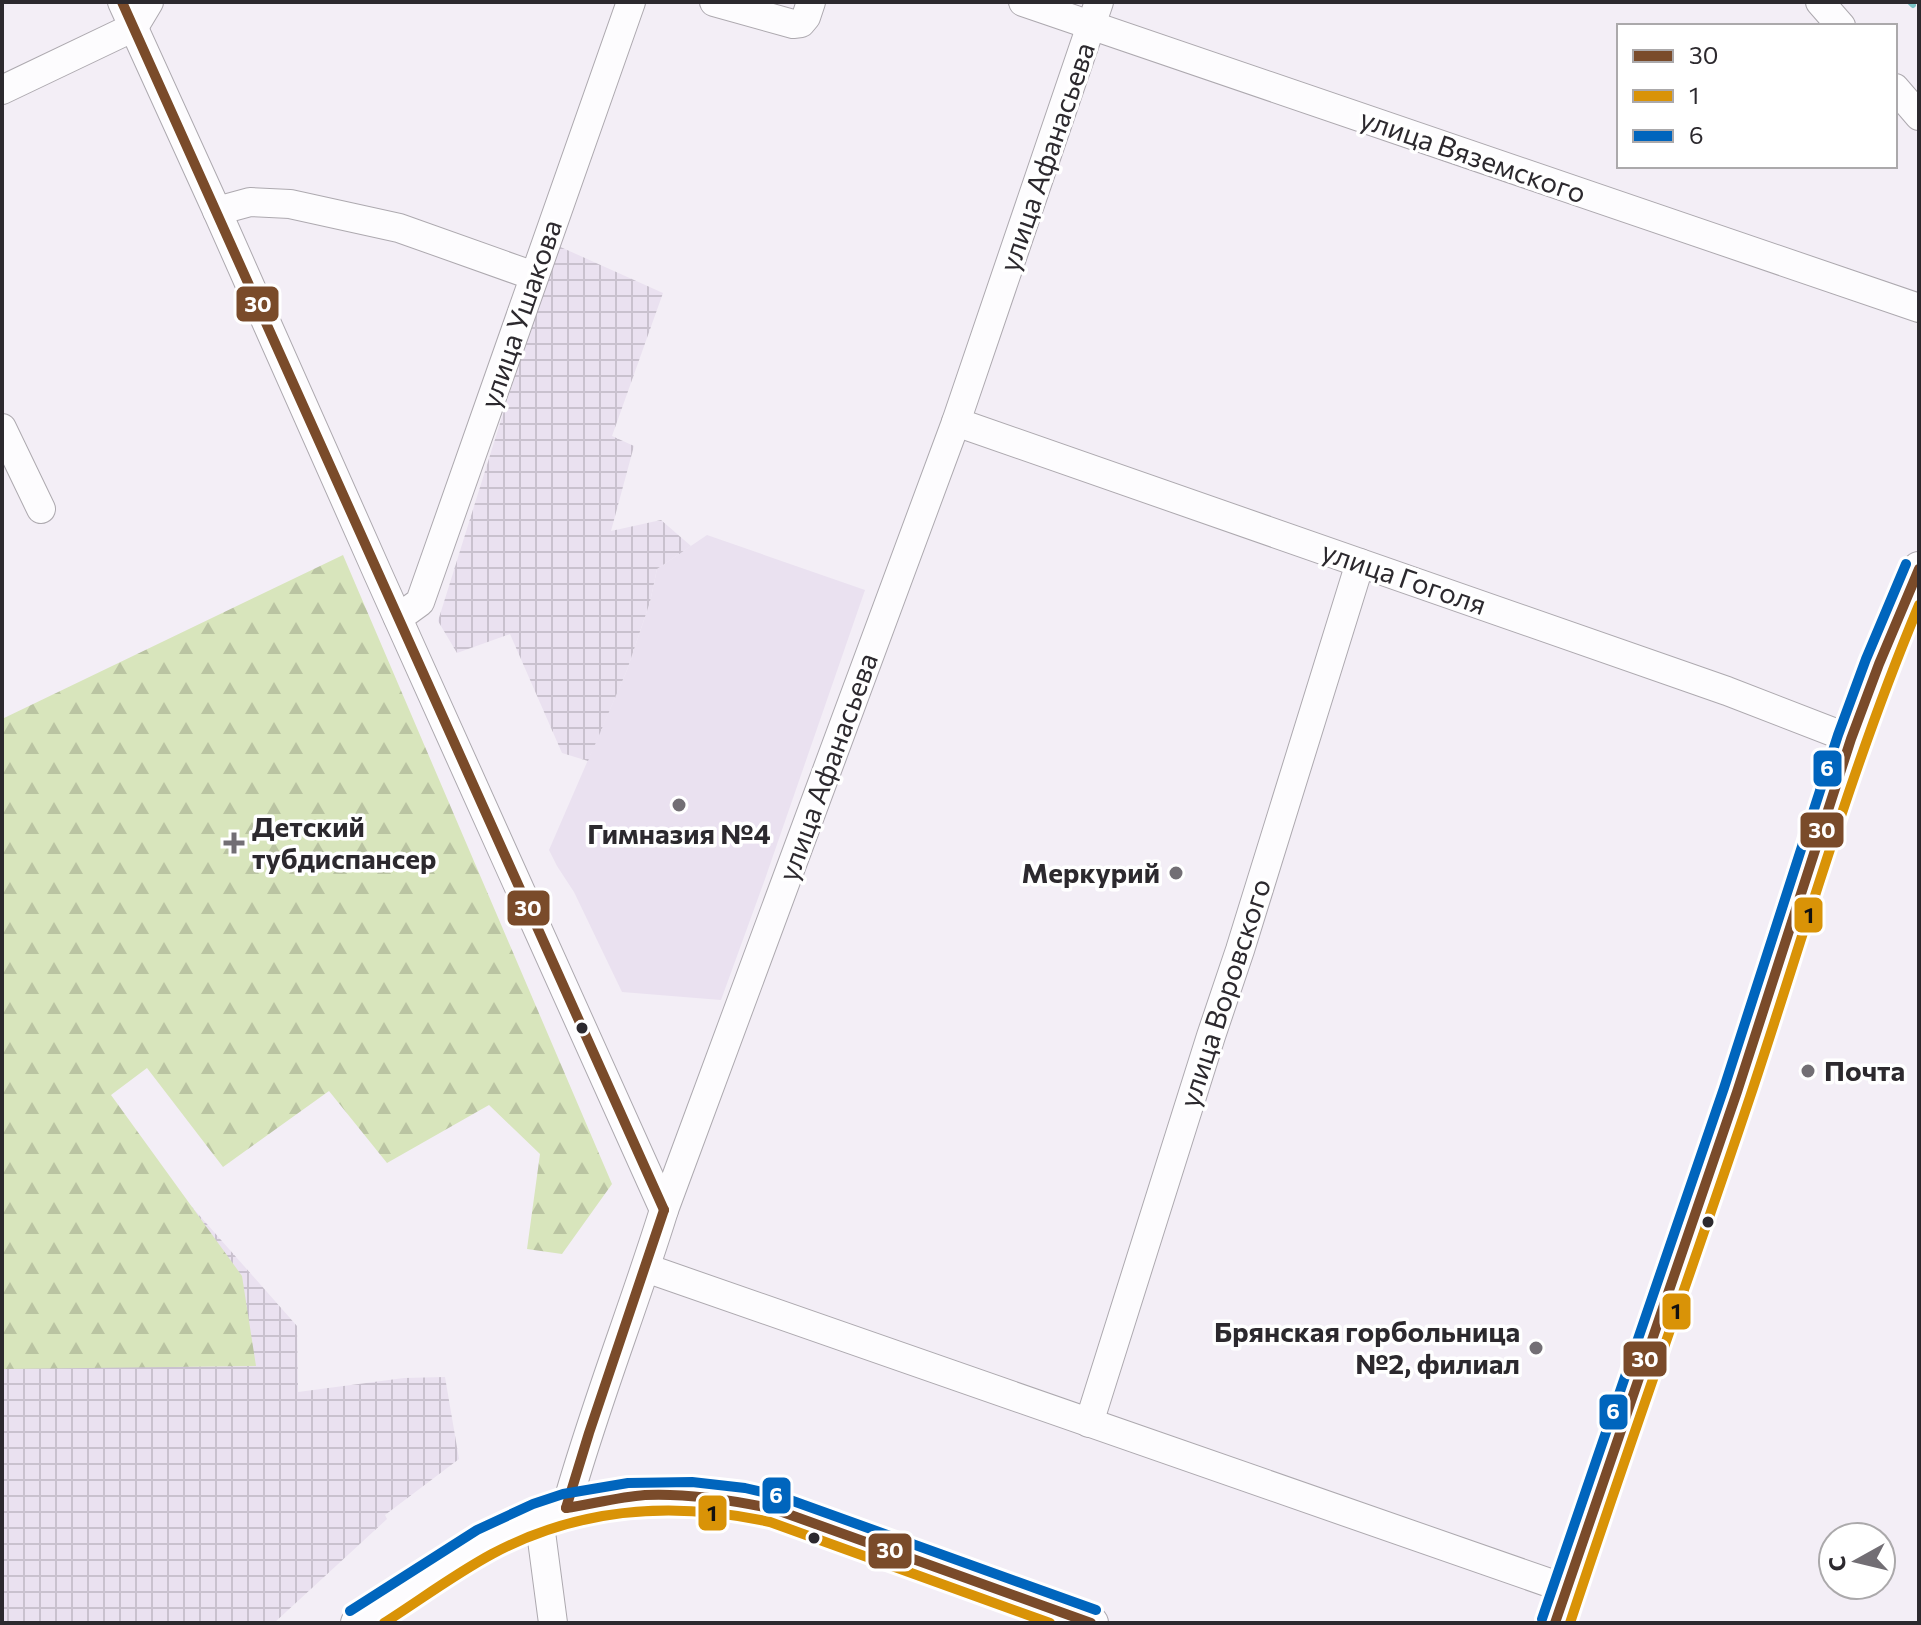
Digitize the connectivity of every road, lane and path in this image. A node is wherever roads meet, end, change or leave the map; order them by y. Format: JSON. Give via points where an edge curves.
{"nodes":[{"id":1,"x":149,"y":2,"type":"edge"},
{"id":2,"x":631,"y":2,"type":"edge"},
{"id":3,"x":714,"y":2,"type":"edge"},
{"id":4,"x":811,"y":2,"type":"edge"},
{"id":5,"x":1820,"y":2,"type":"edge"},
{"id":6,"x":1025,"y":3,"type":"edge"},
{"id":7,"x":128,"y":14,"type":"edge"},
{"id":8,"x":1096,"y":14,"type":"edge"},
{"id":9,"x":1839,"y":24,"type":"edge"},
{"id":10,"x":2,"y":90,"type":"edge"},
{"id":11,"x":1897,"y":90,"type":"edge"},
{"id":12,"x":1919,"y":116,"type":"edge"},
{"id":13,"x":217,"y":211,"type":"junction"},
{"id":14,"x":534,"y":276,"type":"junction"},
{"id":15,"x":1919,"y":308,"type":"edge"},
{"id":16,"x":956,"y":422,"type":"junction"},
{"id":17,"x":2,"y":428,"type":"edge"},
{"id":18,"x":41,"y":509,"type":"dead end"},
{"id":19,"x":1360,"y":563,"type":"junction"},
{"id":20,"x":1919,"y":569,"type":"edge"},
{"id":21,"x":398,"y":618,"type":"junction"},
{"id":22,"x":1851,"y":739,"type":"junction"},
{"id":23,"x":664,"y":1210,"type":"junction"},
{"id":24,"x":646,"y":1268,"type":"junction"},
{"id":25,"x":1089,"y":1423,"type":"junction"},
{"id":26,"x":552,"y":1512,"type":"junction"},
{"id":27,"x":1567,"y":1589,"type":"junction"},
{"id":28,"x":358,"y":1623,"type":"edge"},
{"id":29,"x":553,"y":1623,"type":"edge"},
{"id":30,"x":1091,"y":1623,"type":"edge"},
{"id":31,"x":1555,"y":1623,"type":"edge"}],
"edges":[{"from":1,"to":7,"type":"street"},
{"from":2,"to":14,"type":"street","name":"улица Ушакова"},
{"from":3,"to":4,"type":"street","via":[[793,24],[806,17]]},
{"from":5,"to":9,"type":"street"},
{"from":6,"to":8,"type":"street","name":"улица Вяземского"},
{"from":7,"to":10,"type":"street"},
{"from":7,"to":13,"type":"street"},
{"from":8,"to":15,"type":"street","name":"улица Вяземского"},
{"from":8,"to":16,"type":"street","name":"улица Афанасьева"},
{"from":11,"to":12,"type":"street"},
{"from":13,"to":14,"type":"street","via":[[250,202],[290,204],[399,228]]},
{"from":13,"to":21,"type":"street"},
{"from":14,"to":21,"type":"street","name":"улица Ушакова","via":[[420,602]]},
{"from":16,"to":19,"type":"street","name":"улица Гоголя"},
{"from":16,"to":23,"type":"street","name":"улица Афанасьева"},
{"from":17,"to":18,"type":"street"},
{"from":19,"to":22,"type":"street","name":"улица Гоголя"},
{"from":19,"to":25,"type":"street","name":"улица Воровского"},
{"from":20,"to":22,"type":"main road"},
{"from":21,"to":23,"type":"street"},
{"from":22,"to":27,"type":"main road"},
{"from":23,"to":24,"type":"street","name":"улица Афанасьева"},
{"from":24,"to":25,"type":"street"},
{"from":24,"to":26,"type":"street","name":"улица Афанасьева","via":[[578,1465]]},
{"from":25,"to":27,"type":"street"},
{"from":26,"to":28,"type":"main road","via":[[485,1542]]},
{"from":26,"to":29,"type":"street"},
{"from":26,"to":30,"type":"main road","via":[[629,1497],[743,1502]]},
{"from":27,"to":31,"type":"main road"}]}
